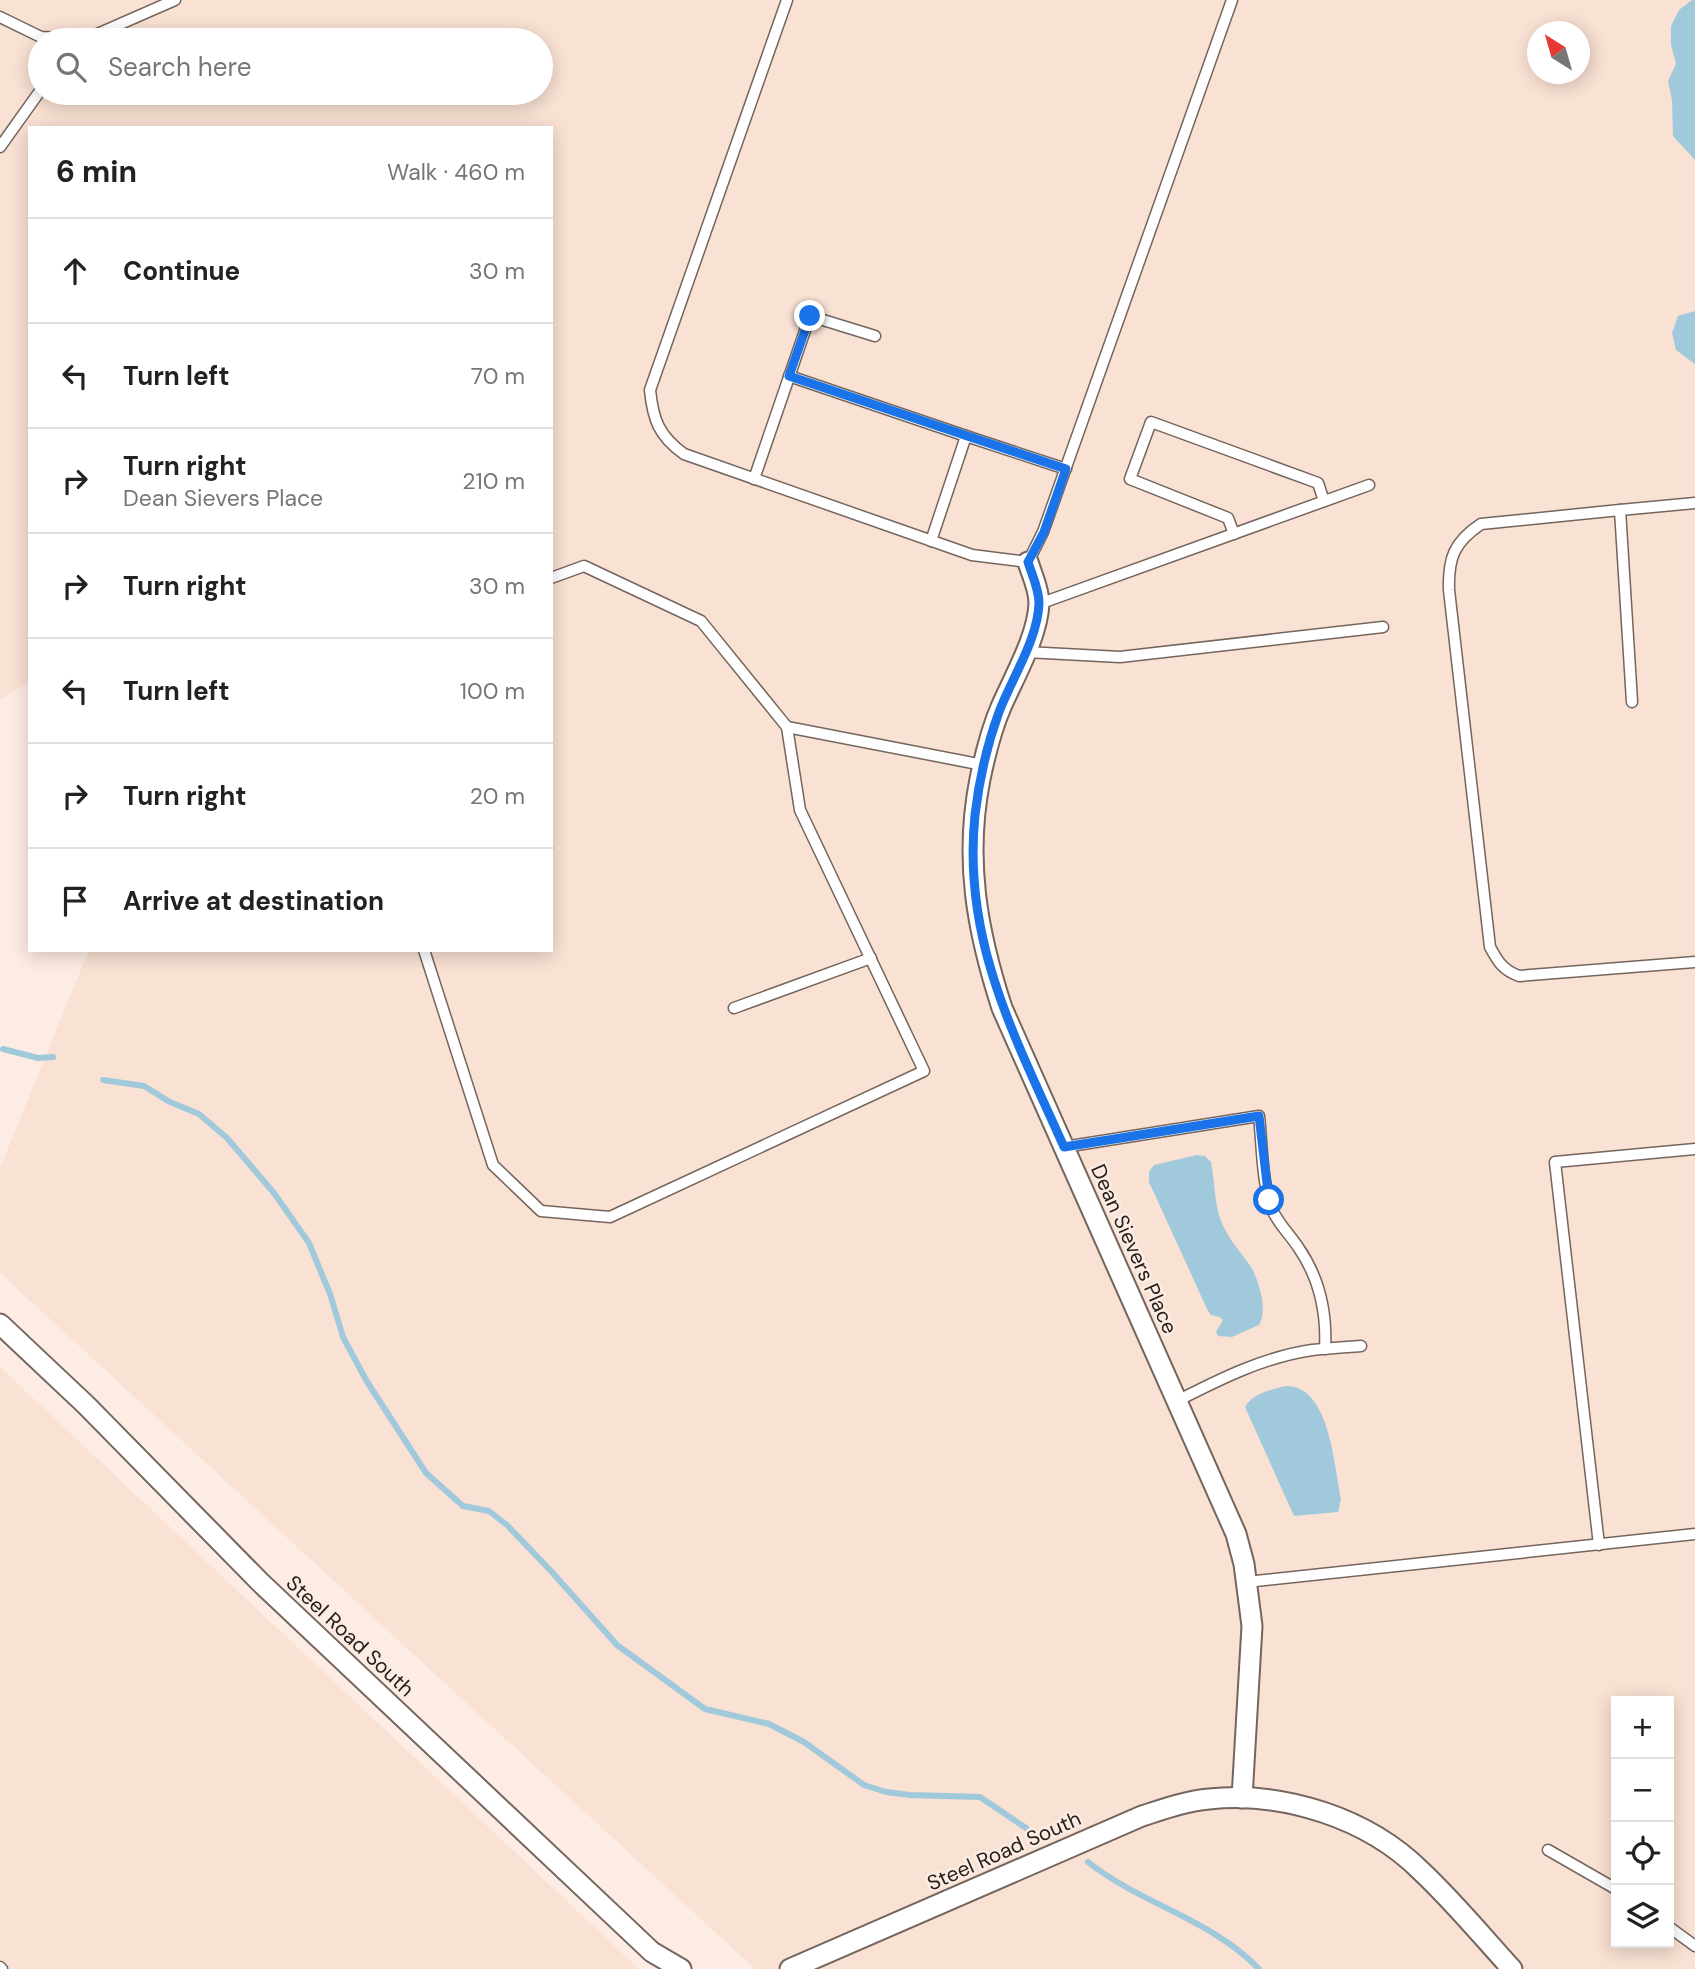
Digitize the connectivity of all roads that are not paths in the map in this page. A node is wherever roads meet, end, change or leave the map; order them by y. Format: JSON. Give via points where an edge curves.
{"nodes":[{"id":1,"x":175,"y":0,"type":"edge"},
{"id":2,"x":787,"y":0,"type":"edge"},
{"id":3,"x":1232,"y":0,"type":"edge"},
{"id":4,"x":0,"y":17,"type":"edge"},
{"id":5,"x":111,"y":28,"type":"edge"},
{"id":6,"x":28,"y":31,"type":"edge"},
{"id":7,"x":30,"y":105,"type":"edge"},
{"id":8,"x":0,"y":147,"type":"edge"},
{"id":9,"x":875,"y":337,"type":"dead end"},
{"id":10,"x":789,"y":376,"type":"junction"},
{"id":11,"x":966,"y":436,"type":"junction"},
{"id":12,"x":1066,"y":469,"type":"junction"},
{"id":13,"x":754,"y":479,"type":"junction"},
{"id":14,"x":1369,"y":485,"type":"dead end"},
{"id":15,"x":1324,"y":501,"type":"junction"},
{"id":16,"x":1695,"y":503,"type":"edge"},
{"id":17,"x":1620,"y":510,"type":"junction"},
{"id":18,"x":1234,"y":534,"type":"junction"},
{"id":19,"x":931,"y":541,"type":"junction"},
{"id":20,"x":1028,"y":562,"type":"junction"},
{"id":21,"x":553,"y":577,"type":"edge"},
{"id":22,"x":1039,"y":604,"type":"junction"},
{"id":23,"x":1384,"y":627,"type":"dead end"},
{"id":24,"x":1026,"y":652,"type":"junction"},
{"id":25,"x":1632,"y":702,"type":"dead end"},
{"id":26,"x":786,"y":727,"type":"junction"},
{"id":27,"x":984,"y":765,"type":"junction"},
{"id":28,"x":425,"y":952,"type":"edge"},
{"id":29,"x":871,"y":958,"type":"junction"},
{"id":30,"x":1695,"y":962,"type":"edge"},
{"id":31,"x":734,"y":1009,"type":"dead end"},
{"id":32,"x":1064,"y":1147,"type":"junction"},
{"id":33,"x":1695,"y":1149,"type":"edge"},
{"id":34,"x":0,"y":1324,"type":"edge"},
{"id":35,"x":1361,"y":1346,"type":"dead end"},
{"id":36,"x":1325,"y":1349,"type":"junction"},
{"id":37,"x":1177,"y":1401,"type":"junction"},
{"id":38,"x":1695,"y":1534,"type":"edge"},
{"id":39,"x":1599,"y":1545,"type":"junction"},
{"id":40,"x":1247,"y":1582,"type":"junction"},
{"id":41,"x":1242,"y":1798,"type":"junction"},
{"id":42,"x":1548,"y":1850,"type":"dead end"},
{"id":43,"x":1611,"y":1886,"type":"edge"},
{"id":44,"x":1674,"y":1930,"type":"edge"},
{"id":45,"x":1695,"y":1945,"type":"edge"},
{"id":46,"x":681,"y":1969,"type":"edge"},
{"id":47,"x":790,"y":1969,"type":"edge"},
{"id":48,"x":1512,"y":1969,"type":"edge"}],
"edges":[{"from":1,"to":5,"type":"lane"},
{"from":2,"to":13,"type":"lane","via":[[650,390],[654,420],[673,446]]},
{"from":3,"to":12,"type":"lane"},
{"from":4,"to":6,"type":"lane"},
{"from":7,"to":8,"type":"lane"},
{"from":9,"to":10,"type":"lane","via":[[810,316]]},
{"from":10,"to":11,"type":"lane"},
{"from":10,"to":13,"type":"lane"},
{"from":11,"to":12,"type":"lane"},
{"from":11,"to":19,"type":"lane"},
{"from":12,"to":20,"type":"lane"},
{"from":13,"to":19,"type":"lane"},
{"from":14,"to":15,"type":"lane"},
{"from":15,"to":18,"type":"lane"},
{"from":15,"to":18,"type":"lane","via":[[1318,483],[1151,422],[1130,480],[1228,517]]},
{"from":16,"to":17,"type":"lane"},
{"from":17,"to":25,"type":"lane"},
{"from":17,"to":30,"type":"lane","via":[[1481,524],[1464,536],[1448,565],[1490,947],[1498,963],[1519,976]]},
{"from":18,"to":22,"type":"lane"},
{"from":19,"to":20,"type":"lane","via":[[972,555]]},
{"from":20,"to":22,"type":"street","name":"Dean Sievers Place"},
{"from":21,"to":26,"type":"lane","via":[[584,566],[701,621]]},
{"from":22,"to":24,"type":"street","name":"Dean Sievers Place"},
{"from":23,"to":24,"type":"lane","via":[[1120,657]]},
{"from":24,"to":27,"type":"street","name":"Dean Sievers Place","via":[[1000,711]]},
{"from":26,"to":27,"type":"lane"},
{"from":26,"to":29,"type":"lane","via":[[800,810]]},
{"from":27,"to":32,"type":"street","name":"Dean Sievers Place","via":[[973,851],[983,946],[1002,1008]]},
{"from":28,"to":29,"type":"lane","via":[[494,1165],[541,1211],[610,1217],[925,1071]]},
{"from":29,"to":31,"type":"lane"},
{"from":32,"to":36,"type":"lane","via":[[1259,1116],[1269,1200],[1318,1286],[1325,1317]]},
{"from":32,"to":37,"type":"street","name":"Dean Sievers Place"},
{"from":33,"to":39,"type":"lane","via":[[1555,1162]]},
{"from":34,"to":46,"type":"street","name":"Steel Road South","via":[[269,1592],[652,1952]]},
{"from":35,"to":36,"type":"lane"},
{"from":36,"to":37,"type":"lane","via":[[1244,1369]]},
{"from":37,"to":40,"type":"street","name":"Dean Sievers Place","via":[[1236,1534]]},
{"from":38,"to":39,"type":"lane"},
{"from":39,"to":40,"type":"lane"},
{"from":40,"to":41,"type":"street","name":"Dean Sievers Place","via":[[1252,1626]]},
{"from":41,"to":47,"type":"street","name":"Steel Road South","via":[[1208,1799],[1142,1816]]},
{"from":41,"to":48,"type":"street","name":"Steel Road South","via":[[1329,1815],[1389,1845],[1420,1869]]},
{"from":42,"to":43,"type":"lane"},
{"from":44,"to":45,"type":"lane"}]}
